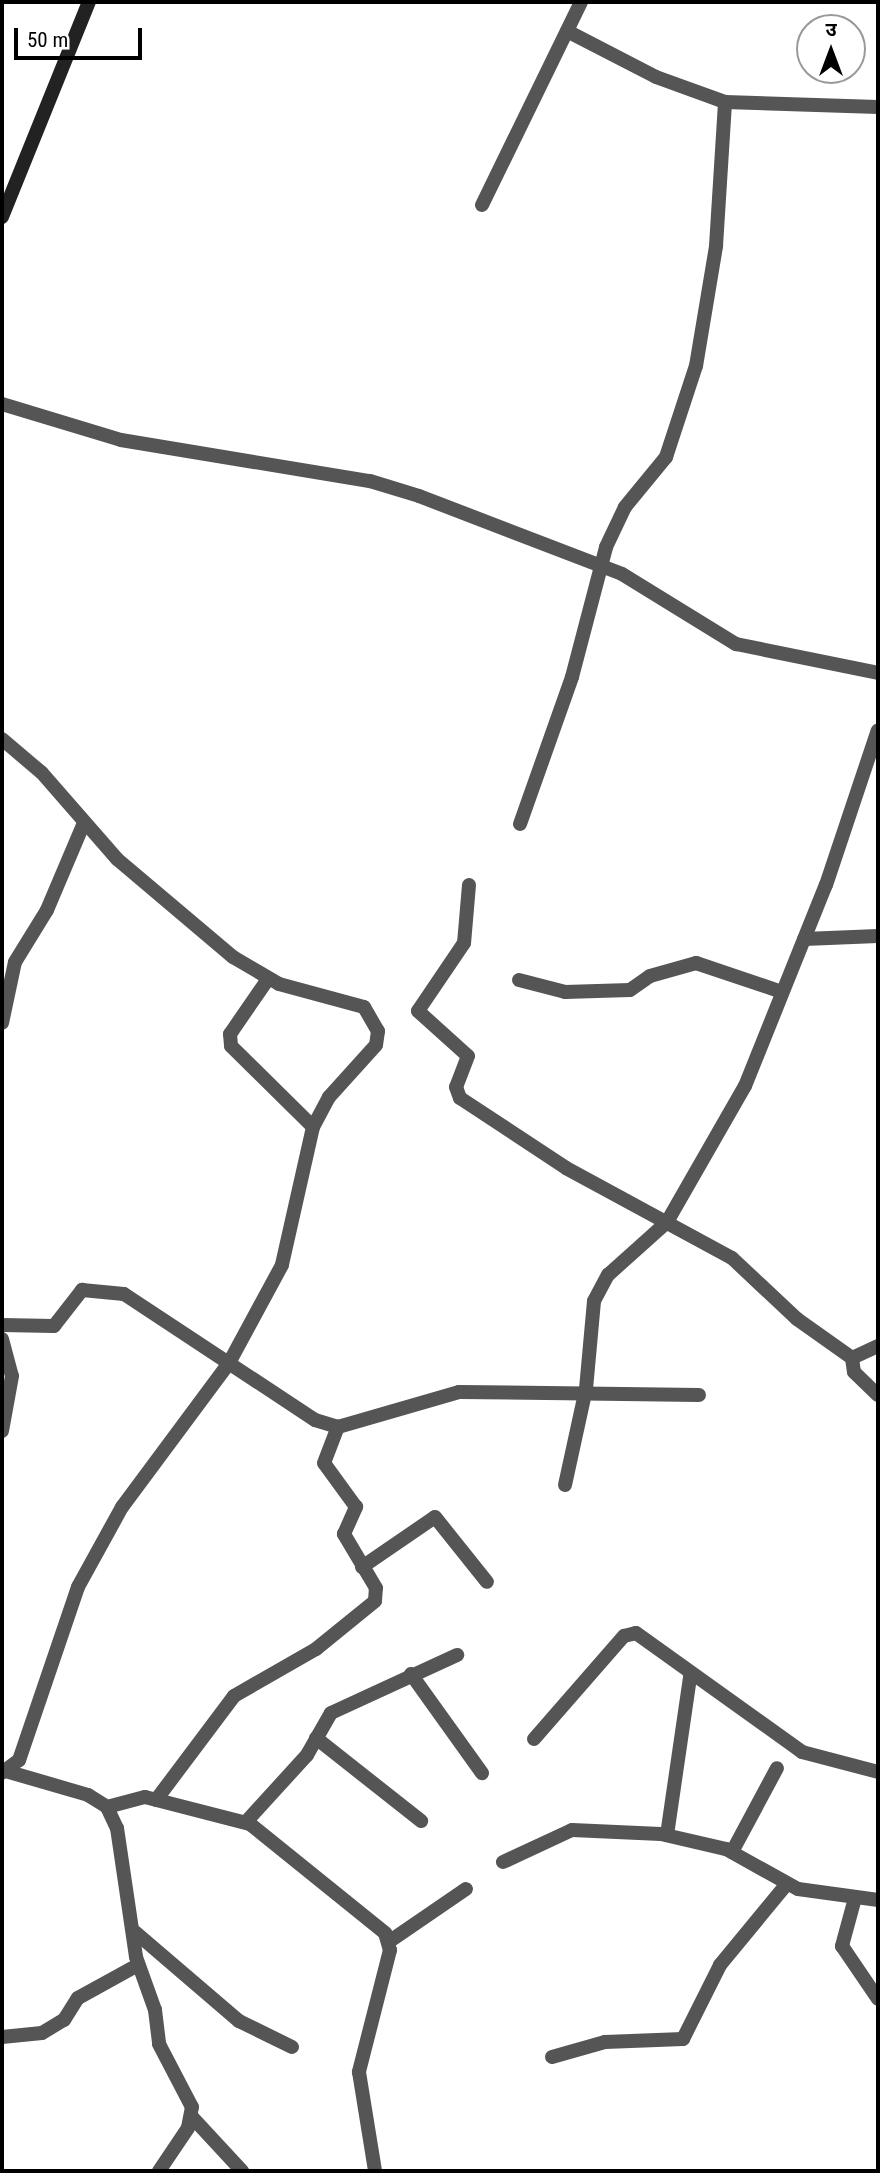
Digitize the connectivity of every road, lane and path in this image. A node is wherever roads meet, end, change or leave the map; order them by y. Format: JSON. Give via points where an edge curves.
{"nodes":[{"id":1,"x":89,"y":2,"type":"edge"},
{"id":2,"x":581,"y":2,"type":"edge"},
{"id":3,"x":567,"y":31,"type":"junction"},
{"id":4,"x":725,"y":102,"type":"junction"},
{"id":5,"x":878,"y":107,"type":"edge"},
{"id":6,"x":482,"y":205,"type":"dead end"},
{"id":7,"x":2,"y":217,"type":"edge"},
{"id":8,"x":2,"y":404,"type":"edge"},
{"id":9,"x":600,"y":565,"type":"junction"},
{"id":10,"x":878,"y":673,"type":"edge"},
{"id":11,"x":878,"y":730,"type":"edge"},
{"id":12,"x":2,"y":739,"type":"edge"},
{"id":13,"x":520,"y":824,"type":"dead end"},
{"id":14,"x":83,"y":825,"type":"junction"},
{"id":15,"x":469,"y":885,"type":"dead end"},
{"id":16,"x":878,"y":936,"type":"edge"},
{"id":17,"x":804,"y":939,"type":"junction"},
{"id":18,"x":268,"y":979,"type":"junction"},
{"id":19,"x":519,"y":980,"type":"dead end"},
{"id":20,"x":782,"y":992,"type":"junction"},
{"id":21,"x":2,"y":1023,"type":"edge"},
{"id":22,"x":313,"y":1127,"type":"junction"},
{"id":23,"x":667,"y":1222,"type":"junction"},
{"id":24,"x":2,"y":1325,"type":"edge"},
{"id":25,"x":2,"y":1339,"type":"edge"},
{"id":26,"x":878,"y":1346,"type":"edge"},
{"id":27,"x":852,"y":1358,"type":"junction"},
{"id":28,"x":229,"y":1363,"type":"junction"},
{"id":29,"x":586,"y":1389,"type":"junction"},
{"id":30,"x":699,"y":1395,"type":"dead end"},
{"id":31,"x":878,"y":1395,"type":"edge"},
{"id":32,"x":338,"y":1427,"type":"junction"},
{"id":33,"x":2,"y":1431,"type":"edge"},
{"id":34,"x":565,"y":1485,"type":"dead end"},
{"id":35,"x":362,"y":1567,"type":"junction"},
{"id":36,"x":487,"y":1582,"type":"dead end"},
{"id":37,"x":457,"y":1655,"type":"dead end"},
{"id":38,"x":411,"y":1674,"type":"junction"},
{"id":39,"x":690,"y":1677,"type":"junction"},
{"id":40,"x":316,"y":1738,"type":"junction"},
{"id":41,"x":534,"y":1739,"type":"dead end"},
{"id":42,"x":777,"y":1768,"type":"dead end"},
{"id":43,"x":5,"y":1772,"type":"edge"},
{"id":44,"x":878,"y":1772,"type":"edge"},
{"id":45,"x":482,"y":1773,"type":"dead end"},
{"id":46,"x":156,"y":1800,"type":"junction"},
{"id":47,"x":107,"y":1807,"type":"junction"},
{"id":48,"x":421,"y":1821,"type":"dead end"},
{"id":49,"x":246,"y":1822,"type":"junction"},
{"id":50,"x":667,"y":1835,"type":"junction"},
{"id":51,"x":732,"y":1852,"type":"junction"},
{"id":52,"x":503,"y":1862,"type":"dead end"},
{"id":53,"x":786,"y":1885,"type":"junction"},
{"id":54,"x":466,"y":1889,"type":"dead end"},
{"id":55,"x":855,"y":1898,"type":"junction"},
{"id":56,"x":878,"y":1900,"type":"edge"},
{"id":57,"x":135,"y":1932,"type":"junction"},
{"id":58,"x":390,"y":1941,"type":"junction"},
{"id":59,"x":138,"y":1965,"type":"junction"},
{"id":60,"x":878,"y":1999,"type":"edge"},
{"id":61,"x":2,"y":2037,"type":"edge"},
{"id":62,"x":292,"y":2047,"type":"dead end"},
{"id":63,"x":552,"y":2057,"type":"dead end"},
{"id":64,"x":192,"y":2117,"type":"junction"},
{"id":65,"x":159,"y":2171,"type":"edge"},
{"id":66,"x":242,"y":2171,"type":"edge"},
{"id":67,"x":374,"y":2171,"type":"edge"}],
"edges":[{"from":1,"to":7,"type":"street"},
{"from":2,"to":3,"type":"street"},
{"from":3,"to":4,"type":"street","via":[[656,77]]},
{"from":3,"to":6,"type":"street"},
{"from":4,"to":5,"type":"street"},
{"from":4,"to":9,"type":"street","via":[[706,331],[666,457],[625,507]]},
{"from":8,"to":9,"type":"street","via":[[121,440],[370,481]]},
{"from":9,"to":10,"type":"street","via":[[736,644]]},
{"from":9,"to":13,"type":"street","via":[[572,677]]},
{"from":11,"to":17,"type":"street"},
{"from":12,"to":14,"type":"street","via":[[42,772]]},
{"from":14,"to":18,"type":"street","via":[[137,878]]},
{"from":14,"to":21,"type":"street","via":[[47,909],[15,962]]},
{"from":15,"to":23,"type":"street","via":[[464,943],[418,1011],[468,1056],[456,1093],[532,1148]]},
{"from":16,"to":17,"type":"street"},
{"from":17,"to":20,"type":"street"},
{"from":18,"to":22,"type":"street","via":[[230,1034],[231,1046]]},
{"from":18,"to":22,"type":"street","via":[[364,1007],[374,1016],[376,1045],[329,1097]]},
{"from":19,"to":20,"type":"street","via":[[565,992],[630,990],[650,976],[696,963],[721,966]]},
{"from":20,"to":23,"type":"street","via":[[745,1086]]},
{"from":22,"to":28,"type":"street","via":[[282,1265]]},
{"from":23,"to":27,"type":"street","via":[[732,1258],[797,1319]]},
{"from":23,"to":29,"type":"street","via":[[601,1284],[590,1320]]},
{"from":24,"to":28,"type":"street","via":[[54,1326],[82,1290],[124,1294]]},
{"from":25,"to":33,"type":"street","via":[[12,1376]]},
{"from":26,"to":27,"type":"street"},
{"from":27,"to":31,"type":"street","via":[[854,1372]]},
{"from":28,"to":32,"type":"street","via":[[315,1420]]},
{"from":28,"to":43,"type":"street","via":[[122,1507],[78,1587],[19,1760]]},
{"from":29,"to":30,"type":"street"},
{"from":29,"to":32,"type":"street","via":[[459,1392]]},
{"from":29,"to":34,"type":"street"},
{"from":32,"to":35,"type":"street","via":[[324,1463],[356,1507],[344,1534]]},
{"from":35,"to":36,"type":"street","via":[[435,1517]]},
{"from":35,"to":46,"type":"street","via":[[376,1588],[370,1607],[226,1704]]},
{"from":37,"to":38,"type":"street"},
{"from":38,"to":40,"type":"street","via":[[331,1713]]},
{"from":38,"to":45,"type":"street"},
{"from":39,"to":41,"type":"street","via":[[629,1633]]},
{"from":39,"to":44,"type":"street","via":[[817,1759]]},
{"from":39,"to":50,"type":"street"},
{"from":40,"to":48,"type":"street"},
{"from":40,"to":49,"type":"street"},
{"from":42,"to":51,"type":"street"},
{"from":43,"to":47,"type":"street","via":[[88,1795]]},
{"from":46,"to":47,"type":"street","via":[[136,1797]]},
{"from":46,"to":49,"type":"street"},
{"from":47,"to":57,"type":"street","via":[[122,1846]]},
{"from":49,"to":58,"type":"street","via":[[307,1866]]},
{"from":50,"to":51,"type":"street"},
{"from":50,"to":52,"type":"street","via":[[572,1830]]},
{"from":51,"to":53,"type":"street"},
{"from":53,"to":55,"type":"street"},
{"from":53,"to":63,"type":"street","via":[[720,1965],[683,2039],[605,2042]]},
{"from":54,"to":58,"type":"street"},
{"from":55,"to":56,"type":"street"},
{"from":55,"to":60,"type":"street","via":[[842,1946]]},
{"from":57,"to":59,"type":"street"},
{"from":57,"to":62,"type":"street","via":[[239,2021]]},
{"from":58,"to":67,"type":"street","via":[[359,2072]]},
{"from":59,"to":61,"type":"street","via":[[78,1998],[64,2020],[42,2033]]},
{"from":59,"to":64,"type":"street","via":[[155,2010],[162,2056]]},
{"from":64,"to":65,"type":"street"},
{"from":64,"to":66,"type":"street"}]}
